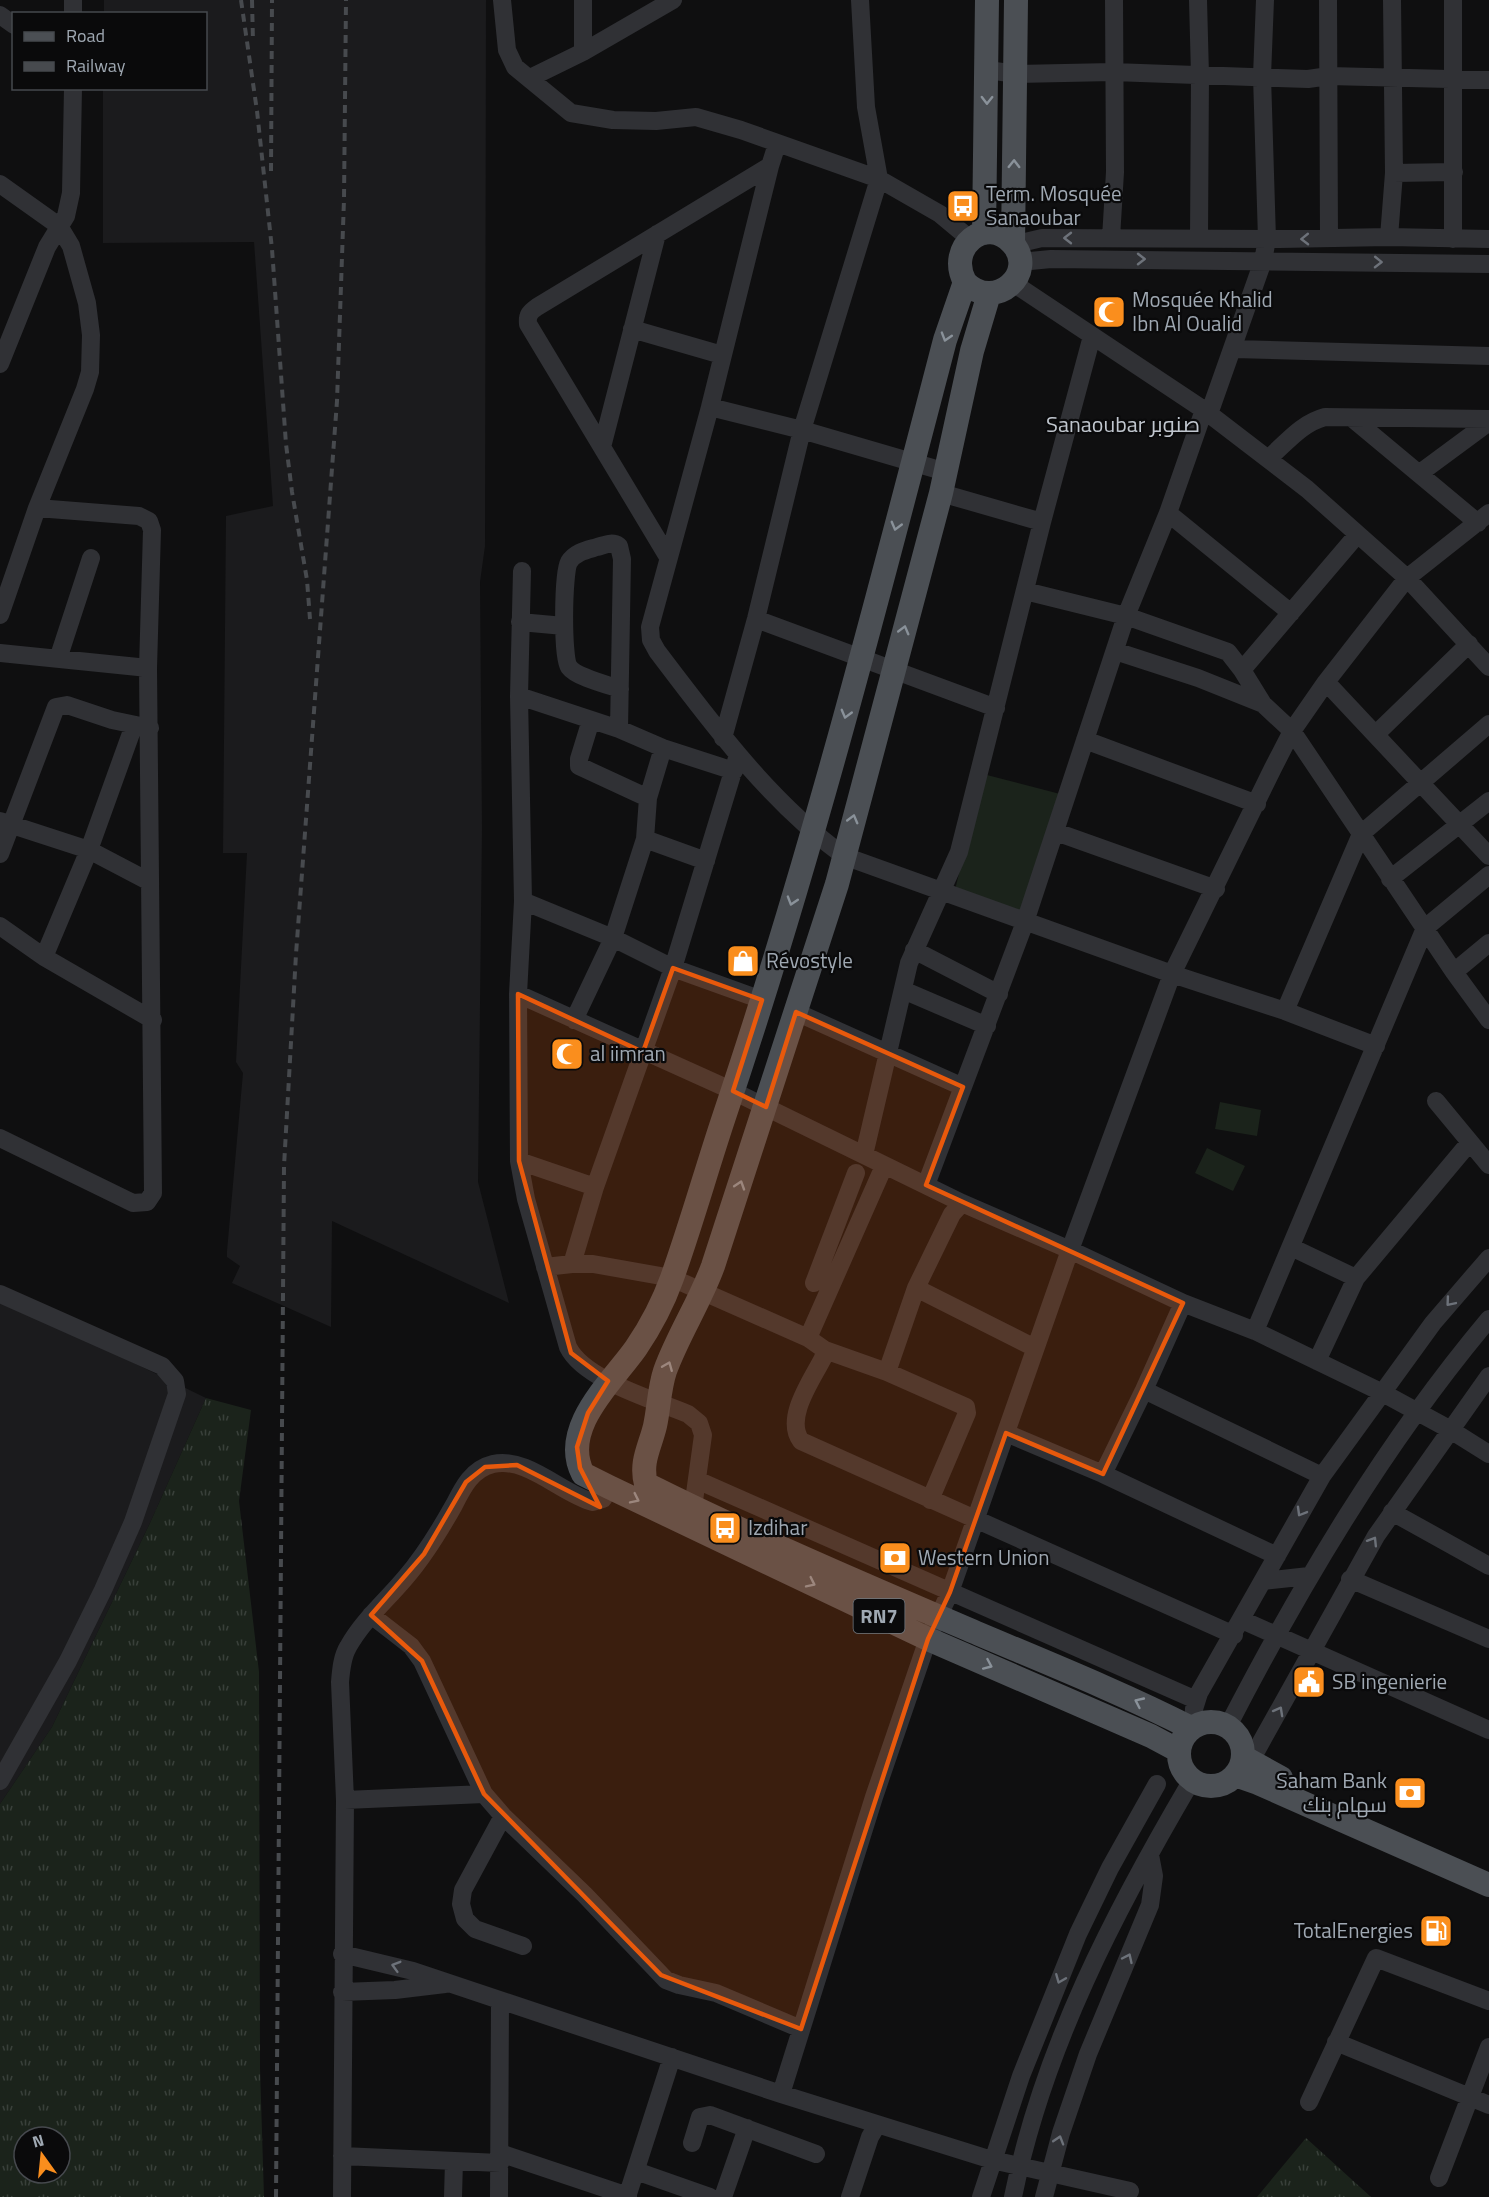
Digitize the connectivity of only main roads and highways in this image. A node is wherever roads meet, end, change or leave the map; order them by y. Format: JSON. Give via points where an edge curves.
{"nodes":[{"id":1,"x":987,"y":0,"type":"edge"},
{"id":2,"x":1016,"y":0,"type":"edge"},
{"id":3,"x":977,"y":236,"type":"junction"},
{"id":4,"x":1015,"y":259,"type":"junction"},
{"id":5,"x":965,"y":282,"type":"junction"},
{"id":6,"x":989,"y":294,"type":"junction"},
{"id":7,"x":1192,"y":1728,"type":"junction"},
{"id":8,"x":1179,"y":1751,"type":"junction"},
{"id":9,"x":1243,"y":1765,"type":"junction"},
{"id":10,"x":1489,"y":1870,"type":"edge"},
{"id":11,"x":1489,"y":1885,"type":"edge"}],
"edges":[{"from":1,"to":3,"type":"main road","one_way":true,"via":[[988,70]]},
{"from":4,"to":2,"type":"main road","one_way":true},
{"from":3,"to":4,"type":"main road","via":[[1000,235]]},
{"from":3,"to":5,"type":"main road","via":[[960,255],[960,273]]},
{"from":4,"to":6,"type":"main road","via":[[1006,289]]},
{"from":5,"to":6,"type":"main road","via":[[976,291]]},
{"from":5,"to":8,"type":"main road","number":"RN7","one_way":true,"via":[[945,340],[813,833],[672,1278],[646,1332],[594,1401],[577,1455],[583,1474],[928,1639]]},
{"from":7,"to":6,"type":"main road","number":"RN7","one_way":true,"via":[[693,1508],[646,1484],[643,1471],[666,1370],[704,1292],[844,856]]},
{"from":7,"to":8,"type":"main road"},
{"from":7,"to":9,"type":"main road","via":[[1206,1722],[1228,1726],[1240,1740]]},
{"from":8,"to":9,"type":"main road","via":[[1183,1770],[1192,1780],[1206,1785],[1229,1780]]},
{"from":9,"to":10,"type":"main road"},
{"from":9,"to":11,"type":"main road","via":[[1258,1783]]}]}
